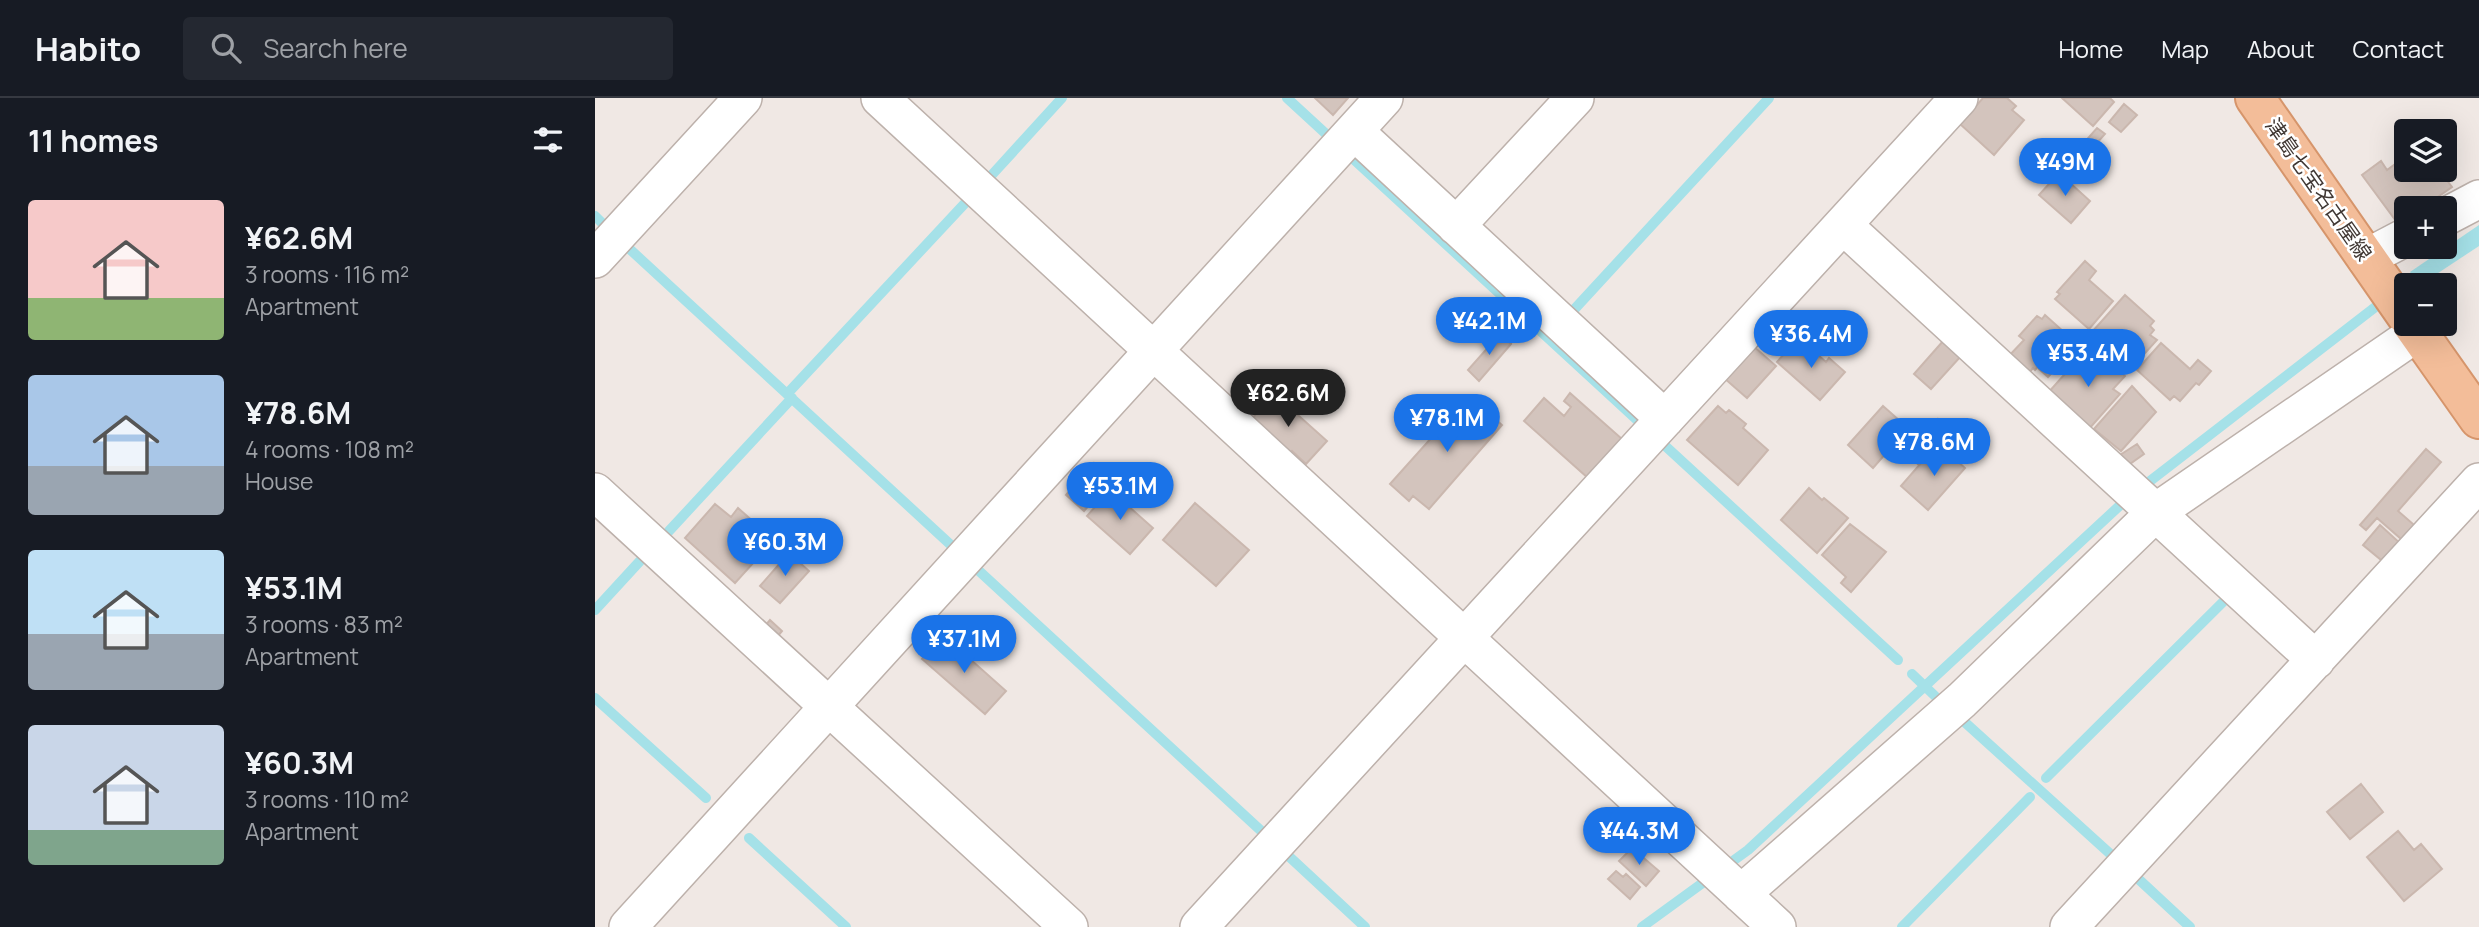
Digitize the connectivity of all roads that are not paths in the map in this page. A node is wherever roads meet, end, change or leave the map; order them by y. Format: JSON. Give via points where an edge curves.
{"nodes":[{"id":1,"x":744,"y":98,"type":"edge"},
{"id":2,"x":880,"y":98,"type":"edge"},
{"id":3,"x":1384,"y":98,"type":"edge"},
{"id":4,"x":1575,"y":98,"type":"edge"},
{"id":5,"x":1959,"y":98,"type":"edge"},
{"id":6,"x":2255,"y":98,"type":"edge"},
{"id":7,"x":1345,"y":140,"type":"junction"},
{"id":8,"x":2479,"y":199,"type":"edge"},
{"id":9,"x":2457,"y":211,"type":"edge"},
{"id":10,"x":1843,"y":225,"type":"junction"},
{"id":11,"x":1456,"y":226,"type":"junction"},
{"id":12,"x":609,"y":243,"type":"edge"},
{"id":13,"x":2394,"y":250,"type":"edge"},
{"id":14,"x":2375,"y":271,"type":"junction"},
{"id":15,"x":2394,"y":298,"type":"edge"},
{"id":16,"x":2394,"y":332,"type":"edge"},
{"id":17,"x":2421,"y":336,"type":"edge"},
{"id":18,"x":1153,"y":351,"type":"junction"},
{"id":19,"x":2479,"y":419,"type":"edge"},
{"id":20,"x":1655,"y":429,"type":"junction"},
{"id":21,"x":2479,"y":482,"type":"edge"},
{"id":22,"x":595,"y":492,"type":"edge"},
{"id":23,"x":2143,"y":501,"type":"junction"},
{"id":24,"x":1465,"y":637,"type":"junction"},
{"id":25,"x":2316,"y":660,"type":"junction"},
{"id":26,"x":829,"y":706,"type":"junction"},
{"id":27,"x":1726,"y":881,"type":"junction"},
{"id":28,"x":628,"y":927,"type":"edge"},
{"id":29,"x":1069,"y":927,"type":"edge"},
{"id":30,"x":1199,"y":927,"type":"edge"},
{"id":31,"x":1777,"y":927,"type":"edge"},
{"id":32,"x":2069,"y":927,"type":"edge"}],
"edges":[{"from":1,"to":12,"type":"street"},
{"from":2,"to":18,"type":"street"},
{"from":3,"to":7,"type":"street"},
{"from":4,"to":11,"type":"street"},
{"from":5,"to":10,"type":"street"},
{"from":6,"to":14,"type":"main road","name":"津島七宝名古屋線"},
{"from":7,"to":11,"type":"street"},
{"from":7,"to":18,"type":"street"},
{"from":8,"to":9,"type":"street"},
{"from":10,"to":20,"type":"street"},
{"from":10,"to":23,"type":"street"},
{"from":11,"to":20,"type":"street"},
{"from":13,"to":14,"type":"street"},
{"from":14,"to":15,"type":"main road","name":"津島七宝名古屋線"},
{"from":16,"to":23,"type":"street"},
{"from":17,"to":19,"type":"main road","name":"津島七宝名古屋線"},
{"from":18,"to":24,"type":"street"},
{"from":18,"to":26,"type":"street"},
{"from":20,"to":24,"type":"street"},
{"from":21,"to":25,"type":"street"},
{"from":22,"to":26,"type":"street"},
{"from":23,"to":25,"type":"street"},
{"from":23,"to":27,"type":"street","via":[[1962,700]]},
{"from":24,"to":27,"type":"street"},
{"from":24,"to":30,"type":"street"},
{"from":25,"to":32,"type":"street"},
{"from":26,"to":28,"type":"street"},
{"from":26,"to":29,"type":"street"},
{"from":27,"to":31,"type":"street"}]}
